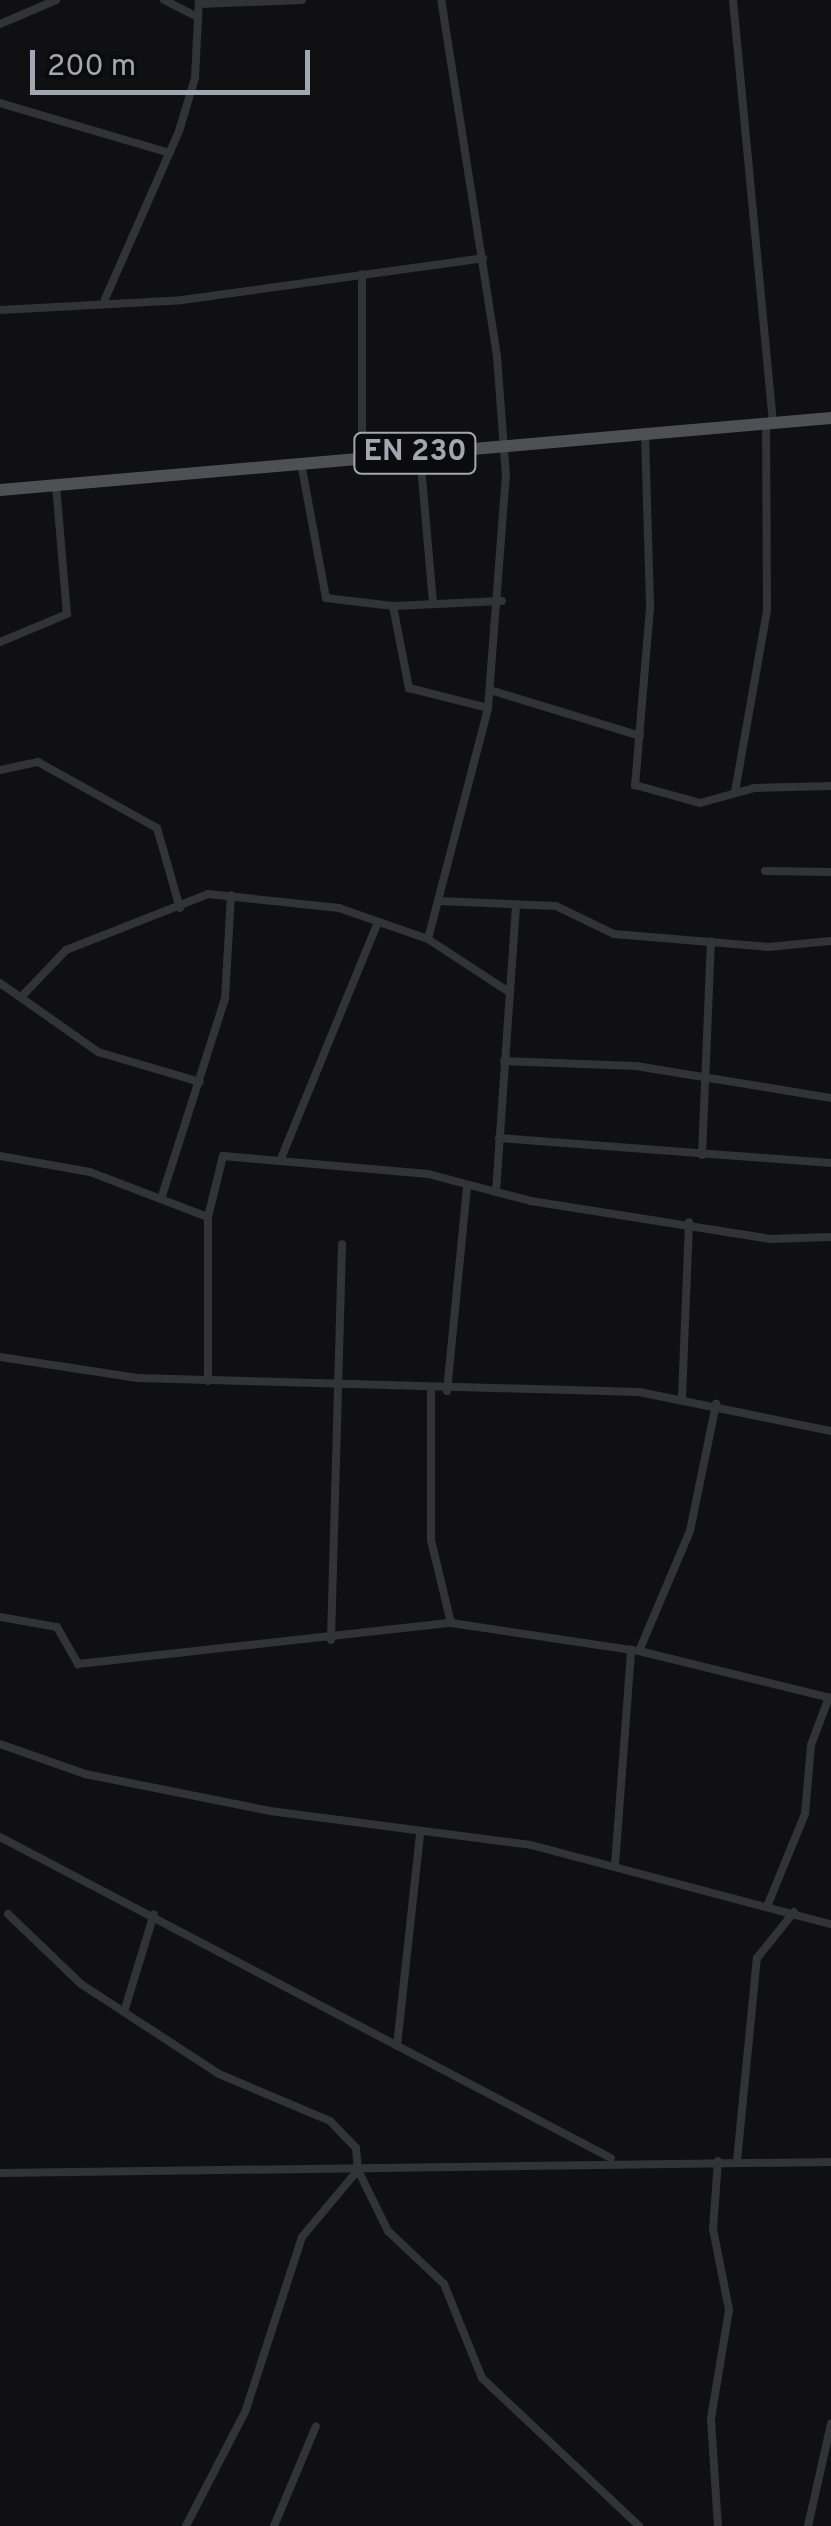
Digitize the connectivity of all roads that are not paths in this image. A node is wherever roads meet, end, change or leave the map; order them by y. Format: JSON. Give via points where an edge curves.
{"nodes":[{"id":1,"x":56,"y":0,"type":"edge"},
{"id":2,"x":164,"y":0,"type":"edge"},
{"id":3,"x":302,"y":0,"type":"edge"},
{"id":4,"x":440,"y":0,"type":"edge"},
{"id":5,"x":733,"y":0,"type":"edge"},
{"id":6,"x":199,"y":2,"type":"edge"},
{"id":7,"x":197,"y":17,"type":"junction"},
{"id":8,"x":0,"y":24,"type":"edge"},
{"id":9,"x":0,"y":102,"type":"edge"},
{"id":10,"x":170,"y":154,"type":"junction"},
{"id":11,"x":483,"y":258,"type":"junction"},
{"id":12,"x":362,"y":274,"type":"junction"},
{"id":13,"x":104,"y":299,"type":"junction"},
{"id":14,"x":0,"y":310,"type":"edge"},
{"id":15,"x":831,"y":418,"type":"edge"},
{"id":16,"x":769,"y":423,"type":"junction"},
{"id":17,"x":645,"y":434,"type":"junction"},
{"id":18,"x":502,"y":446,"type":"junction"},
{"id":19,"x":420,"y":452,"type":"junction"},
{"id":20,"x":362,"y":457,"type":"junction"},
{"id":21,"x":301,"y":462,"type":"junction"},
{"id":22,"x":56,"y":485,"type":"junction"},
{"id":23,"x":0,"y":490,"type":"edge"},
{"id":24,"x":502,"y":601,"type":"junction"},
{"id":25,"x":433,"y":604,"type":"junction"},
{"id":26,"x":394,"y":606,"type":"junction"},
{"id":27,"x":0,"y":642,"type":"edge"},
{"id":28,"x":490,"y":690,"type":"junction"},
{"id":29,"x":488,"y":708,"type":"junction"},
{"id":30,"x":640,"y":736,"type":"junction"},
{"id":31,"x":0,"y":770,"type":"edge"},
{"id":32,"x":831,"y":786,"type":"edge"},
{"id":33,"x":735,"y":792,"type":"junction"},
{"id":34,"x":765,"y":870,"type":"dead end"},
{"id":35,"x":831,"y":872,"type":"edge"},
{"id":36,"x":232,"y":896,"type":"junction"},
{"id":37,"x":439,"y":901,"type":"junction"},
{"id":38,"x":516,"y":907,"type":"junction"},
{"id":39,"x":180,"y":908,"type":"junction"},
{"id":40,"x":378,"y":922,"type":"junction"},
{"id":41,"x":428,"y":939,"type":"junction"},
{"id":42,"x":711,"y":941,"type":"junction"},
{"id":43,"x":831,"y":941,"type":"edge"},
{"id":44,"x":0,"y":983,"type":"edge"},
{"id":45,"x":509,"y":992,"type":"junction"},
{"id":46,"x":24,"y":994,"type":"junction"},
{"id":47,"x":504,"y":1061,"type":"junction"},
{"id":48,"x":704,"y":1079,"type":"junction"},
{"id":49,"x":200,"y":1082,"type":"junction"},
{"id":50,"x":831,"y":1098,"type":"edge"},
{"id":51,"x":499,"y":1138,"type":"junction"},
{"id":52,"x":0,"y":1156,"type":"edge"},
{"id":53,"x":282,"y":1156,"type":"junction"},
{"id":54,"x":702,"y":1156,"type":"junction"},
{"id":55,"x":831,"y":1163,"type":"edge"},
{"id":56,"x":466,"y":1188,"type":"junction"},
{"id":57,"x":496,"y":1192,"type":"junction"},
{"id":58,"x":161,"y":1199,"type":"junction"},
{"id":59,"x":208,"y":1217,"type":"junction"},
{"id":60,"x":689,"y":1222,"type":"junction"},
{"id":61,"x":831,"y":1237,"type":"edge"},
{"id":62,"x":342,"y":1244,"type":"dead end"},
{"id":63,"x":0,"y":1357,"type":"edge"},
{"id":64,"x":208,"y":1381,"type":"junction"},
{"id":65,"x":333,"y":1385,"type":"junction"},
{"id":66,"x":447,"y":1391,"type":"junction"},
{"id":67,"x":431,"y":1392,"type":"junction"},
{"id":68,"x":682,"y":1397,"type":"junction"},
{"id":69,"x":716,"y":1404,"type":"junction"},
{"id":70,"x":831,"y":1431,"type":"edge"},
{"id":71,"x":0,"y":1616,"type":"edge"},
{"id":72,"x":451,"y":1622,"type":"junction"},
{"id":73,"x":331,"y":1640,"type":"junction"},
{"id":74,"x":635,"y":1650,"type":"junction"},
{"id":75,"x":830,"y":1698,"type":"edge"},
{"id":76,"x":0,"y":1744,"type":"edge"},
{"id":77,"x":420,"y":1834,"type":"junction"},
{"id":78,"x":0,"y":1837,"type":"edge"},
{"id":79,"x":616,"y":1865,"type":"junction"},
{"id":80,"x":768,"y":1904,"type":"junction"},
{"id":81,"x":794,"y":1912,"type":"junction"},
{"id":82,"x":8,"y":1914,"type":"dead end"},
{"id":83,"x":154,"y":1914,"type":"junction"},
{"id":84,"x":831,"y":1924,"type":"edge"},
{"id":85,"x":124,"y":2012,"type":"junction"},
{"id":86,"x":397,"y":2046,"type":"junction"},
{"id":87,"x":614,"y":2160,"type":"junction"},
{"id":88,"x":718,"y":2161,"type":"junction"},
{"id":89,"x":737,"y":2161,"type":"junction"},
{"id":90,"x":831,"y":2162,"type":"edge"},
{"id":91,"x":358,"y":2169,"type":"junction"},
{"id":92,"x":0,"y":2173,"type":"edge"},
{"id":93,"x":831,"y":2424,"type":"edge"},
{"id":94,"x":316,"y":2426,"type":"dead end"},
{"id":95,"x":186,"y":2526,"type":"edge"},
{"id":96,"x":274,"y":2526,"type":"edge"},
{"id":97,"x":640,"y":2526,"type":"edge"},
{"id":98,"x":718,"y":2526,"type":"edge"},
{"id":99,"x":808,"y":2526,"type":"edge"}],
"edges":[{"from":1,"to":8,"type":"street"},
{"from":2,"to":7,"type":"street"},
{"from":3,"to":6,"type":"street"},
{"from":4,"to":11,"type":"street"},
{"from":5,"to":16,"type":"street"},
{"from":6,"to":7,"type":"street"},
{"from":7,"to":10,"type":"street","via":[[195,78]]},
{"from":9,"to":10,"type":"street"},
{"from":10,"to":13,"type":"street"},
{"from":11,"to":12,"type":"street"},
{"from":11,"to":18,"type":"street"},
{"from":12,"to":13,"type":"street","via":[[182,300]]},
{"from":12,"to":20,"type":"street"},
{"from":13,"to":14,"type":"street"},
{"from":15,"to":16,"type":"main road","number":"EN 230"},
{"from":16,"to":17,"type":"main road","number":"EN 230"},
{"from":16,"to":33,"type":"street","via":[[767,610]]},
{"from":17,"to":18,"type":"main road","number":"EN 230"},
{"from":17,"to":30,"type":"street","via":[[650,590]]},
{"from":18,"to":19,"type":"main road","number":"EN 230"},
{"from":18,"to":24,"type":"street"},
{"from":19,"to":20,"type":"main road","number":"EN 230"},
{"from":19,"to":25,"type":"street"},
{"from":20,"to":21,"type":"main road","number":"EN 230"},
{"from":21,"to":22,"type":"main road","number":"EN 230"},
{"from":21,"to":26,"type":"street","via":[[326,598]]},
{"from":22,"to":23,"type":"main road","number":"EN 230"},
{"from":22,"to":27,"type":"street","via":[[67,614]]},
{"from":24,"to":25,"type":"street"},
{"from":24,"to":28,"type":"street"},
{"from":25,"to":26,"type":"street"},
{"from":26,"to":29,"type":"street","via":[[409,688]]},
{"from":28,"to":29,"type":"street"},
{"from":28,"to":30,"type":"street"},
{"from":29,"to":37,"type":"street"},
{"from":30,"to":33,"type":"street","via":[[640,790],[700,802]]},
{"from":31,"to":39,"type":"street","via":[[38,762],[157,828]]},
{"from":32,"to":33,"type":"street"},
{"from":34,"to":35,"type":"street"},
{"from":36,"to":39,"type":"street","via":[[201,895]]},
{"from":36,"to":40,"type":"street"},
{"from":36,"to":49,"type":"street","via":[[228,985]]},
{"from":37,"to":38,"type":"street"},
{"from":37,"to":41,"type":"street"},
{"from":38,"to":42,"type":"street","via":[[567,909],[614,934]]},
{"from":38,"to":45,"type":"street"},
{"from":39,"to":46,"type":"street","via":[[66,950]]},
{"from":40,"to":41,"type":"street"},
{"from":40,"to":53,"type":"street"},
{"from":41,"to":45,"type":"street"},
{"from":42,"to":43,"type":"street"},
{"from":42,"to":48,"type":"street"},
{"from":44,"to":46,"type":"street"},
{"from":45,"to":47,"type":"street"},
{"from":46,"to":49,"type":"street","via":[[98,1052]]},
{"from":47,"to":48,"type":"street"},
{"from":47,"to":51,"type":"street"},
{"from":48,"to":50,"type":"street"},
{"from":48,"to":54,"type":"street"},
{"from":49,"to":58,"type":"street"},
{"from":51,"to":54,"type":"street"},
{"from":51,"to":57,"type":"street"},
{"from":52,"to":58,"type":"street","via":[[90,1172]]},
{"from":53,"to":56,"type":"street"},
{"from":53,"to":59,"type":"street","via":[[223,1156]]},
{"from":54,"to":55,"type":"street"},
{"from":56,"to":57,"type":"street"},
{"from":56,"to":66,"type":"street"},
{"from":57,"to":60,"type":"street"},
{"from":58,"to":59,"type":"street"},
{"from":59,"to":64,"type":"street"},
{"from":60,"to":61,"type":"street","via":[[770,1239]]},
{"from":60,"to":68,"type":"street"},
{"from":62,"to":65,"type":"street"},
{"from":63,"to":64,"type":"street"},
{"from":64,"to":65,"type":"street"},
{"from":65,"to":67,"type":"street"},
{"from":65,"to":73,"type":"street","via":[[341,1490]]},
{"from":66,"to":67,"type":"street"},
{"from":66,"to":68,"type":"street"},
{"from":67,"to":72,"type":"street","via":[[431,1540]]},
{"from":68,"to":69,"type":"street"},
{"from":69,"to":70,"type":"street"},
{"from":69,"to":74,"type":"street","via":[[690,1531]]},
{"from":71,"to":73,"type":"street","via":[[58,1627],[78,1664]]},
{"from":72,"to":73,"type":"street"},
{"from":72,"to":74,"type":"street"},
{"from":74,"to":75,"type":"street"},
{"from":74,"to":79,"type":"street"},
{"from":75,"to":80,"type":"street","via":[[810,1745],[805,1814]]},
{"from":76,"to":77,"type":"street","via":[[85,1774]]},
{"from":77,"to":79,"type":"street"},
{"from":77,"to":86,"type":"street"},
{"from":78,"to":83,"type":"street"},
{"from":79,"to":80,"type":"street"},
{"from":80,"to":81,"type":"street"},
{"from":81,"to":84,"type":"street"},
{"from":81,"to":89,"type":"street","via":[[757,1958]]},
{"from":82,"to":85,"type":"street"},
{"from":83,"to":85,"type":"street"},
{"from":83,"to":86,"type":"street"},
{"from":85,"to":91,"type":"street","via":[[219,2074],[330,2122],[350,2136]]},
{"from":86,"to":87,"type":"street"},
{"from":87,"to":88,"type":"street"},
{"from":87,"to":91,"type":"street"},
{"from":88,"to":89,"type":"street"},
{"from":88,"to":98,"type":"street","via":[[713,2230],[728,2310],[711,2419]]},
{"from":89,"to":90,"type":"street"},
{"from":91,"to":92,"type":"street"},
{"from":91,"to":95,"type":"street","via":[[302,2236],[245,2412]]},
{"from":91,"to":97,"type":"street","via":[[397,2243],[444,2284],[482,2378]]},
{"from":93,"to":99,"type":"street"},
{"from":94,"to":96,"type":"street"}]}
